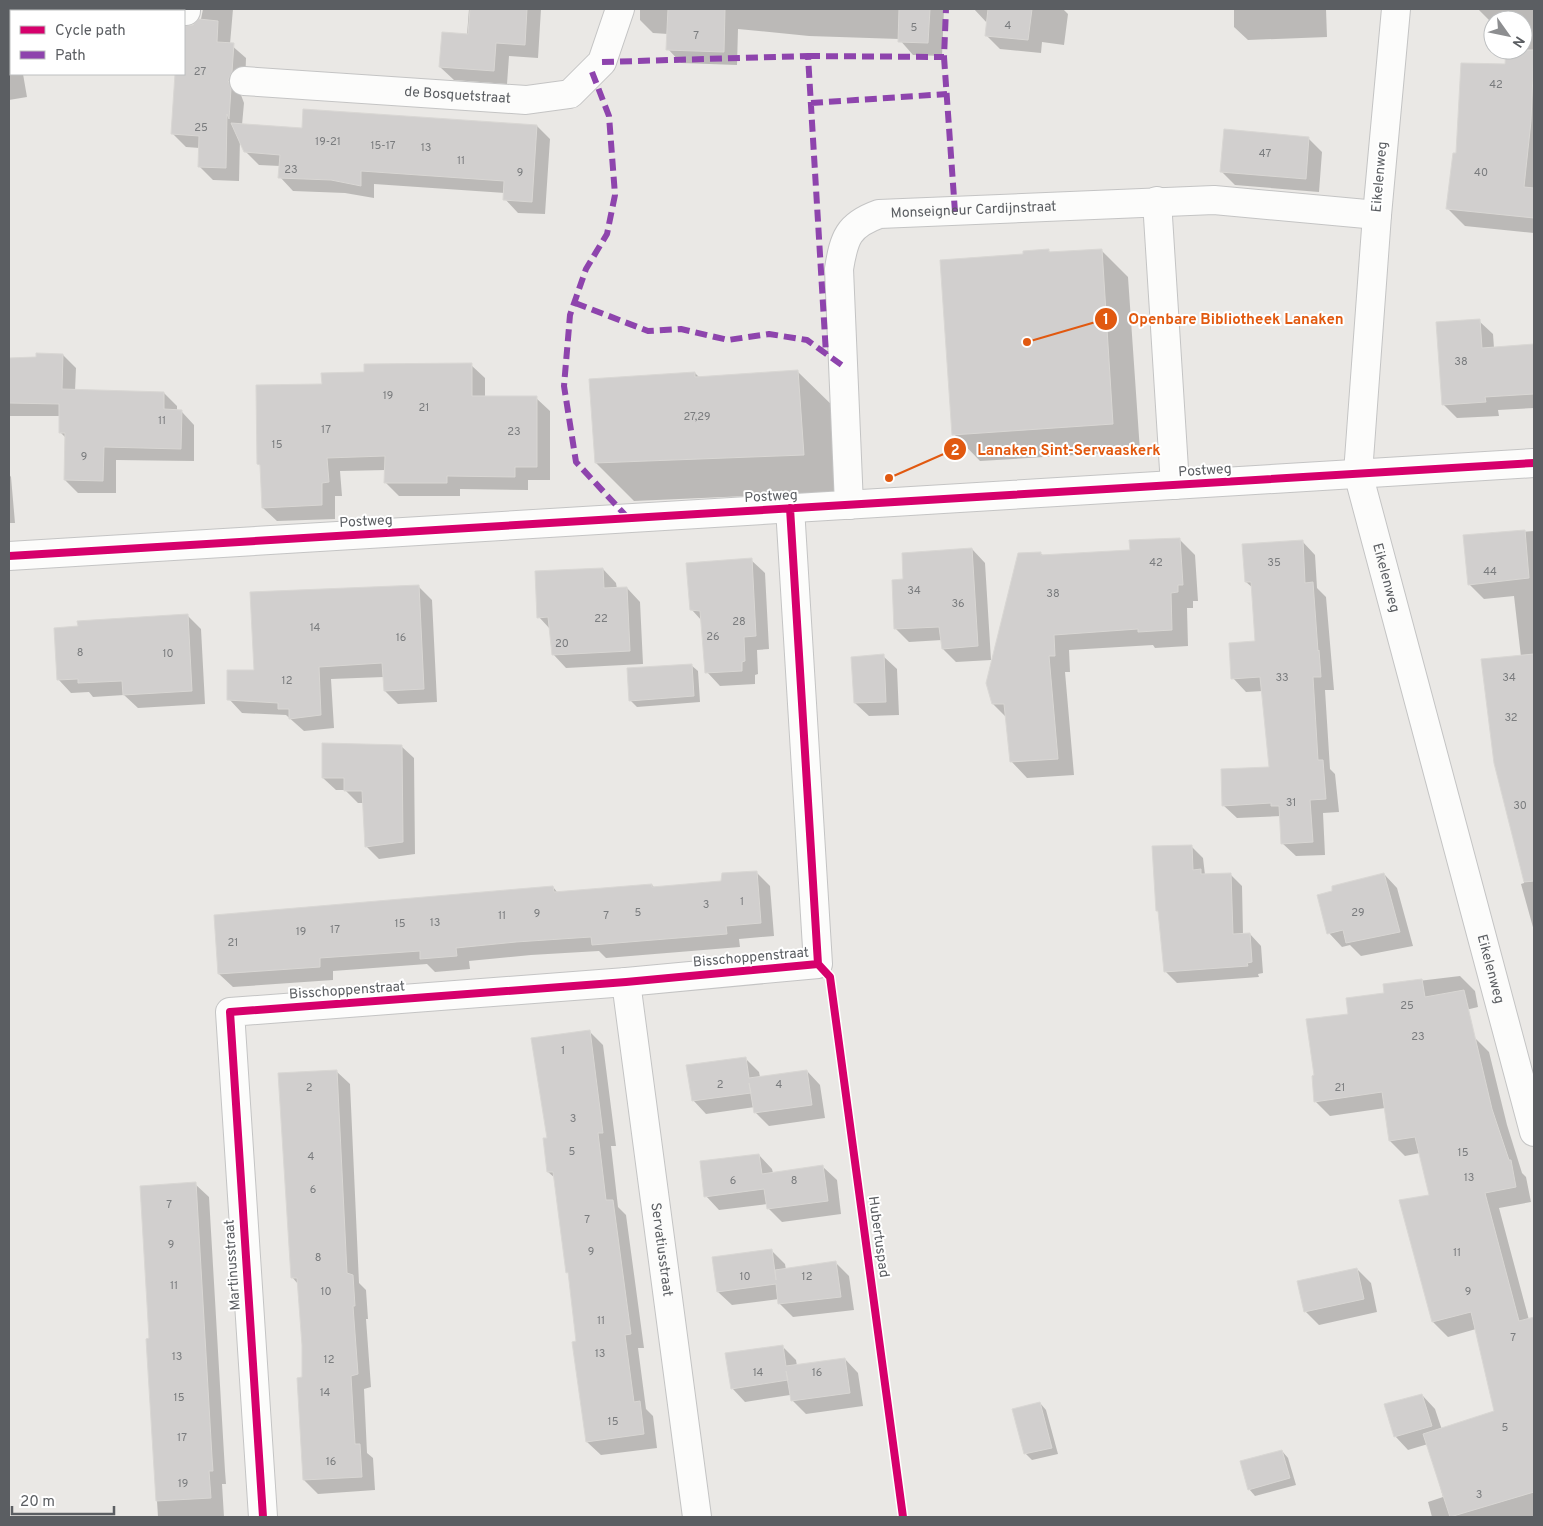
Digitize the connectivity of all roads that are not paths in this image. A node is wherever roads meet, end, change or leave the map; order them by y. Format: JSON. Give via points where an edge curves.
{"nodes":[{"id":1,"x":620,"y":9,"type":"edge"},
{"id":2,"x":1396,"y":9,"type":"edge"},
{"id":3,"x":244,"y":81,"type":"dead end"},
{"id":4,"x":1157,"y":201,"type":"junction"},
{"id":5,"x":1376,"y":215,"type":"junction"},
{"id":6,"x":1534,"y":463,"type":"edge"},
{"id":7,"x":1358,"y":473,"type":"junction"},
{"id":8,"x":1175,"y":485,"type":"junction"},
{"id":9,"x":849,"y":505,"type":"junction"},
{"id":10,"x":790,"y":508,"type":"junction"},
{"id":11,"x":9,"y":556,"type":"edge"},
{"id":12,"x":626,"y":982,"type":"junction"},
{"id":13,"x":230,"y":1012,"type":"joint"},
{"id":14,"x":1534,"y":1132,"type":"edge"},
{"id":15,"x":263,"y":1517,"type":"edge"},
{"id":16,"x":697,"y":1517,"type":"edge"}],
"edges":[{"from":1,"to":3,"type":"street","name":"de Bosquetstraat","via":[[602,62],[570,94],[526,100]]},
{"from":2,"to":5,"type":"street","name":"Eikelenweg"},
{"from":4,"to":5,"type":"street","name":"Monseigneur Cardijnstraat","via":[[1214,200]]},
{"from":4,"to":8,"type":"street"},
{"from":4,"to":9,"type":"street","name":"Monseigneur Cardijnstraat","via":[[879,214],[852,228],[843,246],[839,269]]},
{"from":5,"to":7,"type":"street","name":"Eikelenweg"},
{"from":6,"to":7,"type":"street","name":"Postweg"},
{"from":7,"to":8,"type":"street","name":"Postweg"},
{"from":7,"to":14,"type":"street","name":"Eikelenweg"},
{"from":8,"to":9,"type":"street","name":"Postweg"},
{"from":9,"to":10,"type":"street","name":"Postweg"},
{"from":10,"to":11,"type":"street","name":"Postweg"},
{"from":10,"to":12,"type":"street","name":"Bisschoppenstraat","via":[[818,964]]},
{"from":12,"to":13,"type":"street","name":"Bisschoppenstraat"},
{"from":12,"to":16,"type":"street","name":"Servatiusstraat"},
{"from":13,"to":15,"type":"street","name":"Martinusstraat"}]}
